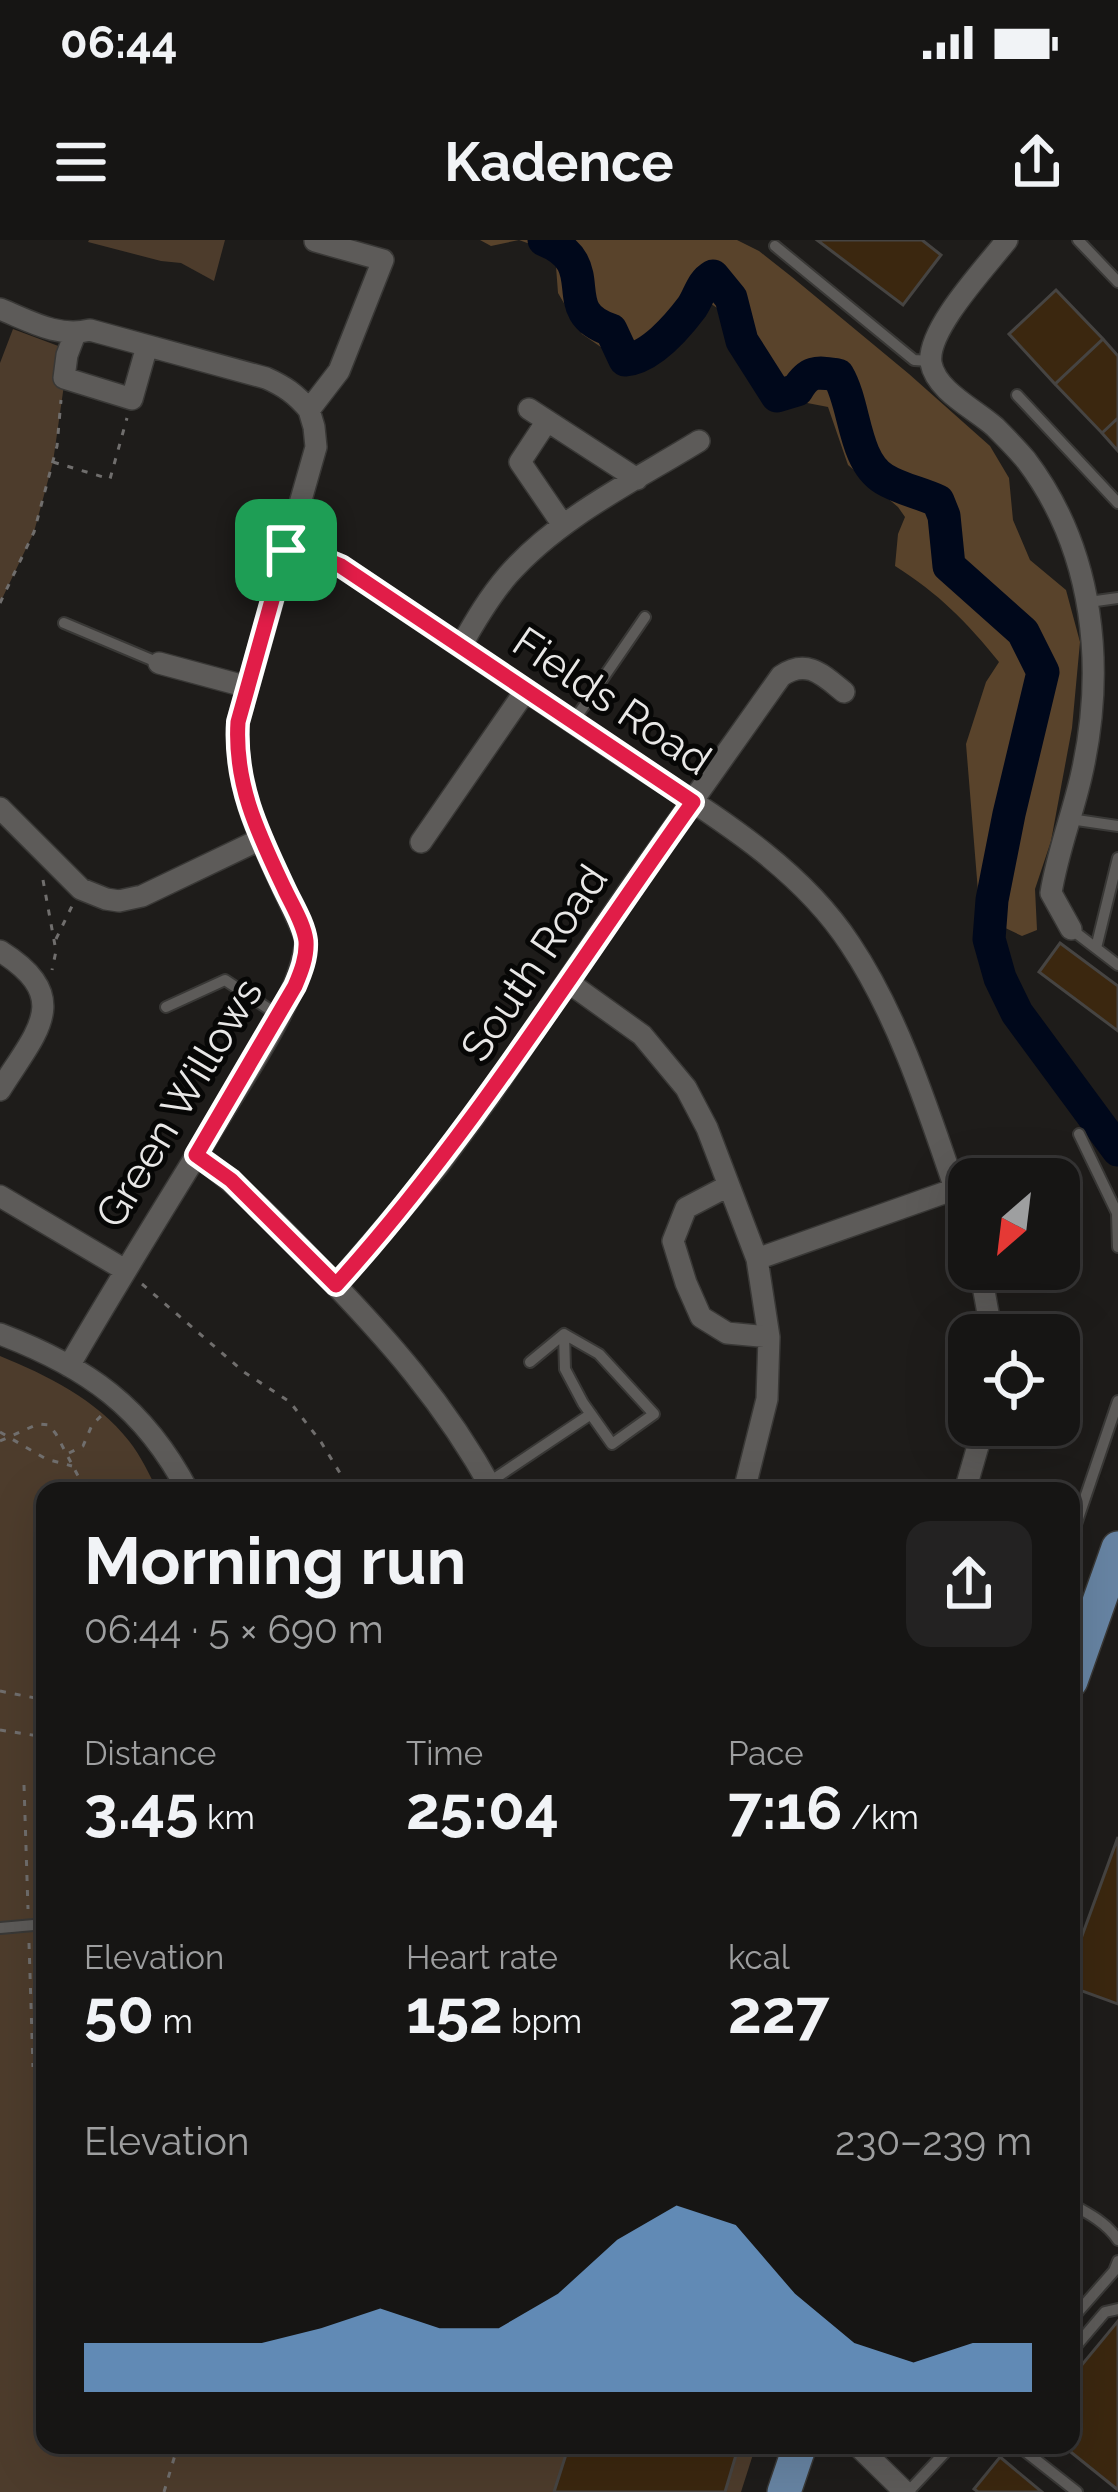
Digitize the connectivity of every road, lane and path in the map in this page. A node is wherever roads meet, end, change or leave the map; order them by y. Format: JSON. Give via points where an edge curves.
{"nodes":[{"id":1,"x":1007,"y":240,"type":"edge"},
{"id":2,"x":1078,"y":240,"type":"edge"},
{"id":3,"x":315,"y":241,"type":"edge"},
{"id":4,"x":775,"y":246,"type":"dead end"},
{"id":5,"x":1118,"y":282,"type":"edge"},
{"id":6,"x":0,"y":309,"type":"edge"},
{"id":7,"x":75,"y":334,"type":"junction"},
{"id":8,"x":147,"y":346,"type":"junction"},
{"id":9,"x":930,"y":361,"type":"junction"},
{"id":10,"x":64,"y":378,"type":"junction"},
{"id":11,"x":1017,"y":395,"type":"dead end"},
{"id":12,"x":132,"y":399,"type":"junction"},
{"id":13,"x":309,"y":410,"type":"junction"},
{"id":14,"x":699,"y":441,"type":"dead end"},
{"id":15,"x":53,"y":462,"type":"junction"},
{"id":16,"x":637,"y":478,"type":"junction"},
{"id":17,"x":1118,"y":503,"type":"edge"},
{"id":18,"x":563,"y":525,"type":"junction"},
{"id":19,"x":286,"y":550,"type":"junction"},
{"id":20,"x":1118,"y":598,"type":"edge"},
{"id":21,"x":1089,"y":602,"type":"junction"},
{"id":22,"x":0,"y":603,"type":"edge"},
{"id":23,"x":646,"y":617,"type":"dead end"},
{"id":24,"x":64,"y":622,"type":"dead end"},
{"id":25,"x":461,"y":646,"type":"junction"},
{"id":26,"x":159,"y":664,"type":"joint"},
{"id":27,"x":248,"y":687,"type":"junction"},
{"id":28,"x":526,"y":690,"type":"junction"},
{"id":29,"x":844,"y":692,"type":"dead end"},
{"id":30,"x":573,"y":722,"type":"junction"},
{"id":31,"x":693,"y":802,"type":"junction"},
{"id":32,"x":0,"y":808,"type":"edge"},
{"id":33,"x":1070,"y":819,"type":"junction"},
{"id":34,"x":1118,"y":826,"type":"edge"},
{"id":35,"x":261,"y":839,"type":"junction"},
{"id":36,"x":421,"y":842,"type":"dead end"},
{"id":37,"x":1118,"y":859,"type":"edge"},
{"id":38,"x":40,"y":873,"type":"dead end"},
{"id":39,"x":81,"y":889,"type":"junction"},
{"id":40,"x":1071,"y":929,"type":"joint"},
{"id":41,"x":55,"y":940,"type":"junction"},
{"id":42,"x":1096,"y":948,"type":"junction"},
{"id":43,"x":0,"y":951,"type":"edge"},
{"id":44,"x":1118,"y":965,"type":"edge"},
{"id":45,"x":568,"y":982,"type":"junction"},
{"id":46,"x":38,"y":983,"type":"junction"},
{"id":47,"x":166,"y":1007,"type":"dead end"},
{"id":48,"x":279,"y":1016,"type":"junction"},
{"id":49,"x":0,"y":1090,"type":"edge"},
{"id":50,"x":1079,"y":1134,"type":"dead end"},
{"id":51,"x":196,"y":1155,"type":"junction"},
{"id":52,"x":948,"y":1169,"type":"edge"},
{"id":53,"x":728,"y":1186,"type":"junction"},
{"id":54,"x":948,"y":1191,"type":"edge"},
{"id":55,"x":0,"y":1196,"type":"edge"},
{"id":56,"x":1118,"y":1246,"type":"edge"},
{"id":57,"x":757,"y":1259,"type":"junction"},
{"id":58,"x":125,"y":1270,"type":"junction"},
{"id":59,"x":336,"y":1285,"type":"junction"},
{"id":60,"x":0,"y":1334,"type":"edge"},
{"id":61,"x":564,"y":1334,"type":"junction"},
{"id":62,"x":769,"y":1337,"type":"junction"},
{"id":63,"x":530,"y":1362,"type":"dead end"},
{"id":64,"x":70,"y":1366,"type":"junction"},
{"id":65,"x":120,"y":1400,"type":"junction"},
{"id":66,"x":1118,"y":1401,"type":"edge"},
{"id":67,"x":590,"y":1414,"type":"junction"},
{"id":68,"x":0,"y":1432,"type":"edge"},
{"id":69,"x":9,"y":1437,"type":"junction"},
{"id":70,"x":0,"y":1442,"type":"edge"},
{"id":71,"x":978,"y":1446,"type":"edge"},
{"id":72,"x":67,"y":1454,"type":"junction"},
{"id":73,"x":74,"y":1466,"type":"junction"},
{"id":74,"x":82,"y":1482,"type":"edge"},
{"id":75,"x":183,"y":1482,"type":"edge"},
{"id":76,"x":345,"y":1482,"type":"edge"},
{"id":77,"x":487,"y":1482,"type":"edge"},
{"id":78,"x":497,"y":1482,"type":"edge"},
{"id":79,"x":746,"y":1482,"type":"edge"},
{"id":80,"x":968,"y":1482,"type":"edge"},
{"id":81,"x":1080,"y":1513,"type":"edge"},
{"id":82,"x":1118,"y":1548,"type":"edge"},
{"id":83,"x":1080,"y":1656,"type":"edge"},
{"id":84,"x":0,"y":1691,"type":"edge"},
{"id":85,"x":36,"y":1698,"type":"edge"},
{"id":86,"x":0,"y":1730,"type":"edge"},
{"id":87,"x":36,"y":1736,"type":"edge"},
{"id":88,"x":36,"y":1925,"type":"edge"},
{"id":89,"x":0,"y":1928,"type":"edge"},
{"id":90,"x":1080,"y":2209,"type":"edge"},
{"id":91,"x":1118,"y":2240,"type":"edge"},
{"id":92,"x":1118,"y":2261,"type":"edge"},
{"id":93,"x":1118,"y":2309,"type":"edge"},
{"id":94,"x":1080,"y":2310,"type":"edge"},
{"id":95,"x":1080,"y":2341,"type":"edge"},
{"id":96,"x":175,"y":2454,"type":"edge"},
{"id":97,"x":797,"y":2454,"type":"edge"},
{"id":98,"x":867,"y":2454,"type":"edge"},
{"id":99,"x":943,"y":2454,"type":"edge"},
{"id":100,"x":1028,"y":2454,"type":"edge"},
{"id":101,"x":164,"y":2492,"type":"edge"},
{"id":102,"x":784,"y":2492,"type":"edge"},
{"id":103,"x":907,"y":2492,"type":"edge"},
{"id":104,"x":1077,"y":2492,"type":"edge"}],
"edges":[{"from":1,"to":9,"type":"street","via":[[943,324]]},
{"from":2,"to":5,"type":"lane"},
{"from":3,"to":13,"type":"street","via":[[383,260],[339,371]]},
{"from":4,"to":9,"type":"lane","via":[[914,360]]},
{"from":6,"to":7,"type":"street"},
{"from":7,"to":8,"type":"street","via":[[90,330]]},
{"from":7,"to":10,"type":"street"},
{"from":8,"to":12,"type":"street"},
{"from":8,"to":13,"type":"street","via":[[266,378]]},
{"from":9,"to":21,"type":"street","via":[[937,378],[1027,461],[1077,554]]},
{"from":10,"to":12,"type":"street"},
{"from":10,"to":15,"type":"path"},
{"from":11,"to":17,"type":"lane"},
{"from":12,"to":15,"type":"path","via":[[110,479]]},
{"from":13,"to":19,"type":"street","name":"Green Willows","via":[[316,447]]},
{"from":14,"to":16,"type":"street"},
{"from":15,"to":22,"type":"path","via":[[34,532]]},
{"from":16,"to":18,"type":"street"},
{"from":16,"to":18,"type":"street","via":[[538,415],[520,462]]},
{"from":18,"to":25,"type":"street","via":[[508,574]]},
{"from":19,"to":25,"type":"street","name":"Fields Road","via":[[341,566]]},
{"from":19,"to":27,"type":"street","name":"Green Willows"},
{"from":20,"to":21,"type":"lane"},
{"from":21,"to":33,"type":"street","via":[[1089,737]]},
{"from":23,"to":30,"type":"lane"},
{"from":24,"to":26,"type":"lane"},
{"from":25,"to":28,"type":"street","name":"Fields Road"},
{"from":26,"to":27,"type":"street"},
{"from":27,"to":35,"type":"street","name":"Green Willows","via":[[236,750]]},
{"from":28,"to":30,"type":"street","name":"Fields Road"},
{"from":28,"to":36,"type":"street"},
{"from":29,"to":31,"type":"street","name":"South Road","via":[[817,670],[792,668],[781,676]]},
{"from":30,"to":31,"type":"street","name":"Fields Road"},
{"from":31,"to":45,"type":"street","name":"South Road"},
{"from":31,"to":52,"type":"street","name":"Fields Road","via":[[765,854],[850,943],[915,1077]]},
{"from":32,"to":39,"type":"street"},
{"from":33,"to":34,"type":"lane"},
{"from":33,"to":40,"type":"street","via":[[1051,893]]},
{"from":35,"to":39,"type":"street","via":[[130,900]]},
{"from":35,"to":48,"type":"street","name":"Green Willows","via":[[306,939]]},
{"from":37,"to":42,"type":"lane"},
{"from":38,"to":41,"type":"path"},
{"from":39,"to":41,"type":"path"},
{"from":40,"to":42,"type":"lane"},
{"from":41,"to":46,"type":"path","via":[[54,968]]},
{"from":42,"to":44,"type":"lane"},
{"from":43,"to":46,"type":"street"},
{"from":45,"to":53,"type":"street","via":[[662,1057],[707,1128]]},
{"from":45,"to":59,"type":"street","name":"South Road","via":[[438,1166]]},
{"from":46,"to":49,"type":"street","via":[[40,1021]]},
{"from":47,"to":48,"type":"lane","via":[[225,980]]},
{"from":48,"to":51,"type":"street","name":"Green Willows"},
{"from":50,"to":56,"type":"lane","via":[[1117,1213]]},
{"from":51,"to":58,"type":"street","name":"Green Willows"},
{"from":51,"to":59,"type":"street"},
{"from":53,"to":57,"type":"street"},
{"from":53,"to":62,"type":"street","via":[[686,1208],[673,1241],[701,1317],[727,1333]]},
{"from":54,"to":57,"type":"street"},
{"from":55,"to":58,"type":"street"},
{"from":57,"to":62,"type":"street"},
{"from":58,"to":64,"type":"street","name":"Green Willows"},
{"from":58,"to":76,"type":"path","via":[[290,1402]]},
{"from":59,"to":77,"type":"street","via":[[432,1393]]},
{"from":60,"to":64,"type":"street"},
{"from":61,"to":63,"type":"lane"},
{"from":61,"to":67,"type":"lane","via":[[565,1369]]},
{"from":61,"to":67,"type":"lane","via":[[599,1354],[655,1414],[612,1444]]},
{"from":62,"to":79,"type":"street","via":[[767,1399]]},
{"from":64,"to":65,"type":"street"},
{"from":65,"to":72,"type":"path"},
{"from":65,"to":75,"type":"street"},
{"from":66,"to":81,"type":"lane"},
{"from":67,"to":78,"type":"lane"},
{"from":68,"to":69,"type":"path"},
{"from":69,"to":70,"type":"path"},
{"from":69,"to":72,"type":"path","via":[[45,1424]]},
{"from":69,"to":73,"type":"path"},
{"from":71,"to":80,"type":"street"},
{"from":72,"to":73,"type":"path"},
{"from":73,"to":74,"type":"path"},
{"from":82,"to":83,"type":"main road"},
{"from":84,"to":85,"type":"path"},
{"from":86,"to":87,"type":"path"},
{"from":88,"to":89,"type":"lane"},
{"from":90,"to":91,"type":"lane"},
{"from":92,"to":94,"type":"lane"},
{"from":93,"to":95,"type":"lane","via":[[1105,2312]]},
{"from":96,"to":101,"type":"path"},
{"from":97,"to":102,"type":"main road"},
{"from":98,"to":103,"type":"street"},
{"from":99,"to":103,"type":"lane"},
{"from":100,"to":104,"type":"lane"}]}
